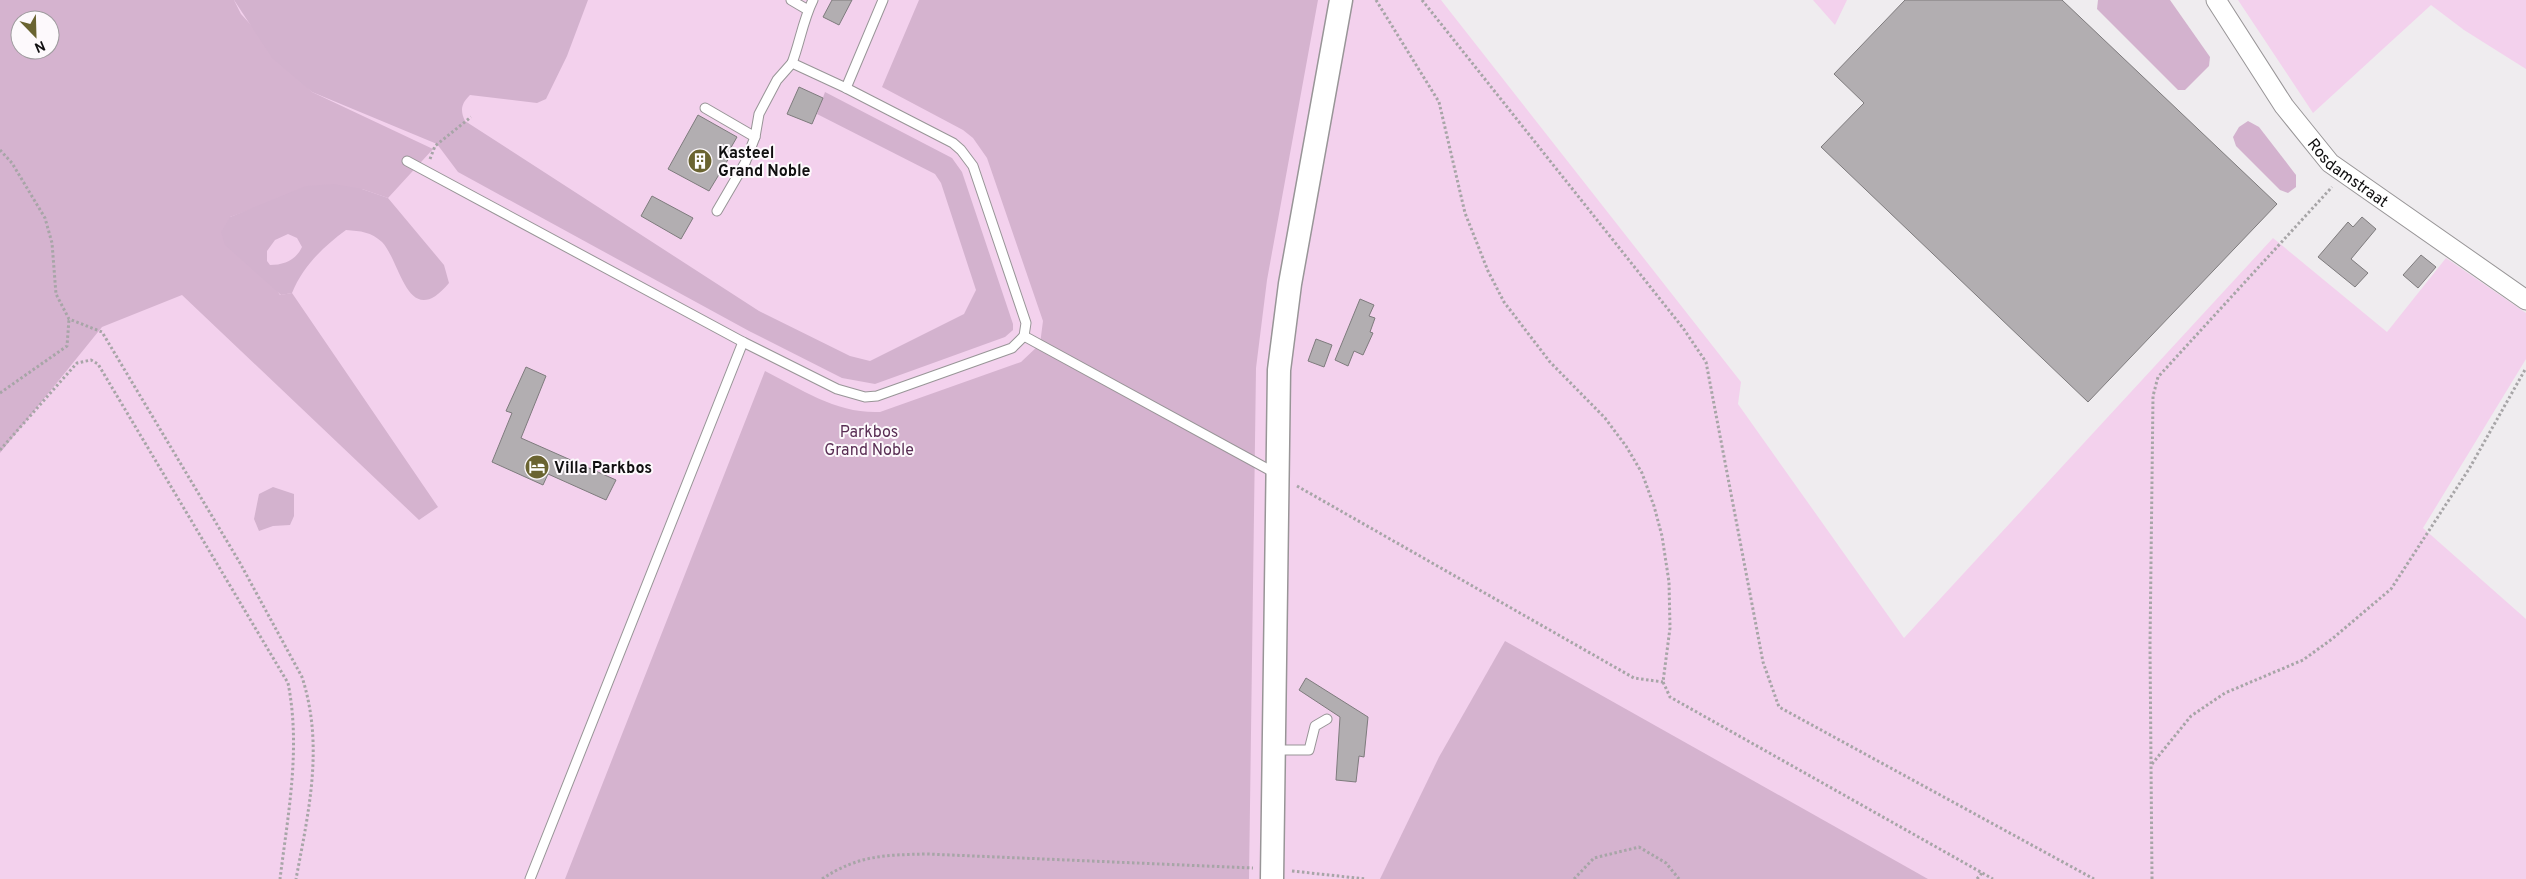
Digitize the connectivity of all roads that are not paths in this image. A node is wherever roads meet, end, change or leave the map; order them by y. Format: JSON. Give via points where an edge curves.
{"nodes":[{"id":1,"x":791,"y":0,"type":"edge"},
{"id":2,"x":813,"y":0,"type":"edge"},
{"id":3,"x":883,"y":0,"type":"edge"},
{"id":4,"x":1341,"y":0,"type":"edge"},
{"id":5,"x":2216,"y":0,"type":"edge"},
{"id":6,"x":808,"y":10,"type":"junction"},
{"id":7,"x":792,"y":63,"type":"junction"},
{"id":8,"x":846,"y":88,"type":"junction"},
{"id":9,"x":705,"y":108,"type":"dead end"},
{"id":10,"x":755,"y":137,"type":"junction"},
{"id":11,"x":408,"y":161,"type":"dead end"},
{"id":12,"x":717,"y":211,"type":"dead end"},
{"id":13,"x":2526,"y":300,"type":"edge"},
{"id":14,"x":1024,"y":336,"type":"junction"},
{"id":15,"x":743,"y":342,"type":"junction"},
{"id":16,"x":1278,"y":474,"type":"junction"},
{"id":17,"x":1327,"y":719,"type":"dead end"},
{"id":18,"x":1273,"y":750,"type":"junction"},
{"id":19,"x":1272,"y":874,"type":"edge"},
{"id":20,"x":530,"y":879,"type":"edge"}],
"edges":[{"from":1,"to":6,"type":"lane"},
{"from":2,"to":6,"type":"lane"},
{"from":3,"to":8,"type":"lane"},
{"from":4,"to":16,"type":"street","via":[[1290,284],[1279,370]]},
{"from":5,"to":13,"type":"street","name":"Rosdamstraat","via":[[2284,106],[2330,163]]},
{"from":6,"to":7,"type":"lane"},
{"from":7,"to":8,"type":"lane"},
{"from":7,"to":10,"type":"lane","via":[[777,80],[759,114]]},
{"from":8,"to":14,"type":"lane","via":[[953,143],[973,166],[1026,323]]},
{"from":9,"to":10,"type":"lane"},
{"from":10,"to":12,"type":"lane","via":[[745,163]]},
{"from":11,"to":15,"type":"lane"},
{"from":14,"to":15,"type":"lane","via":[[1012,348],[877,396],[837,389]]},
{"from":14,"to":16,"type":"lane"},
{"from":15,"to":20,"type":"lane"},
{"from":16,"to":18,"type":"street"},
{"from":17,"to":18,"type":"lane","via":[[1315,726],[1309,750]]},
{"from":18,"to":19,"type":"street"}]}
